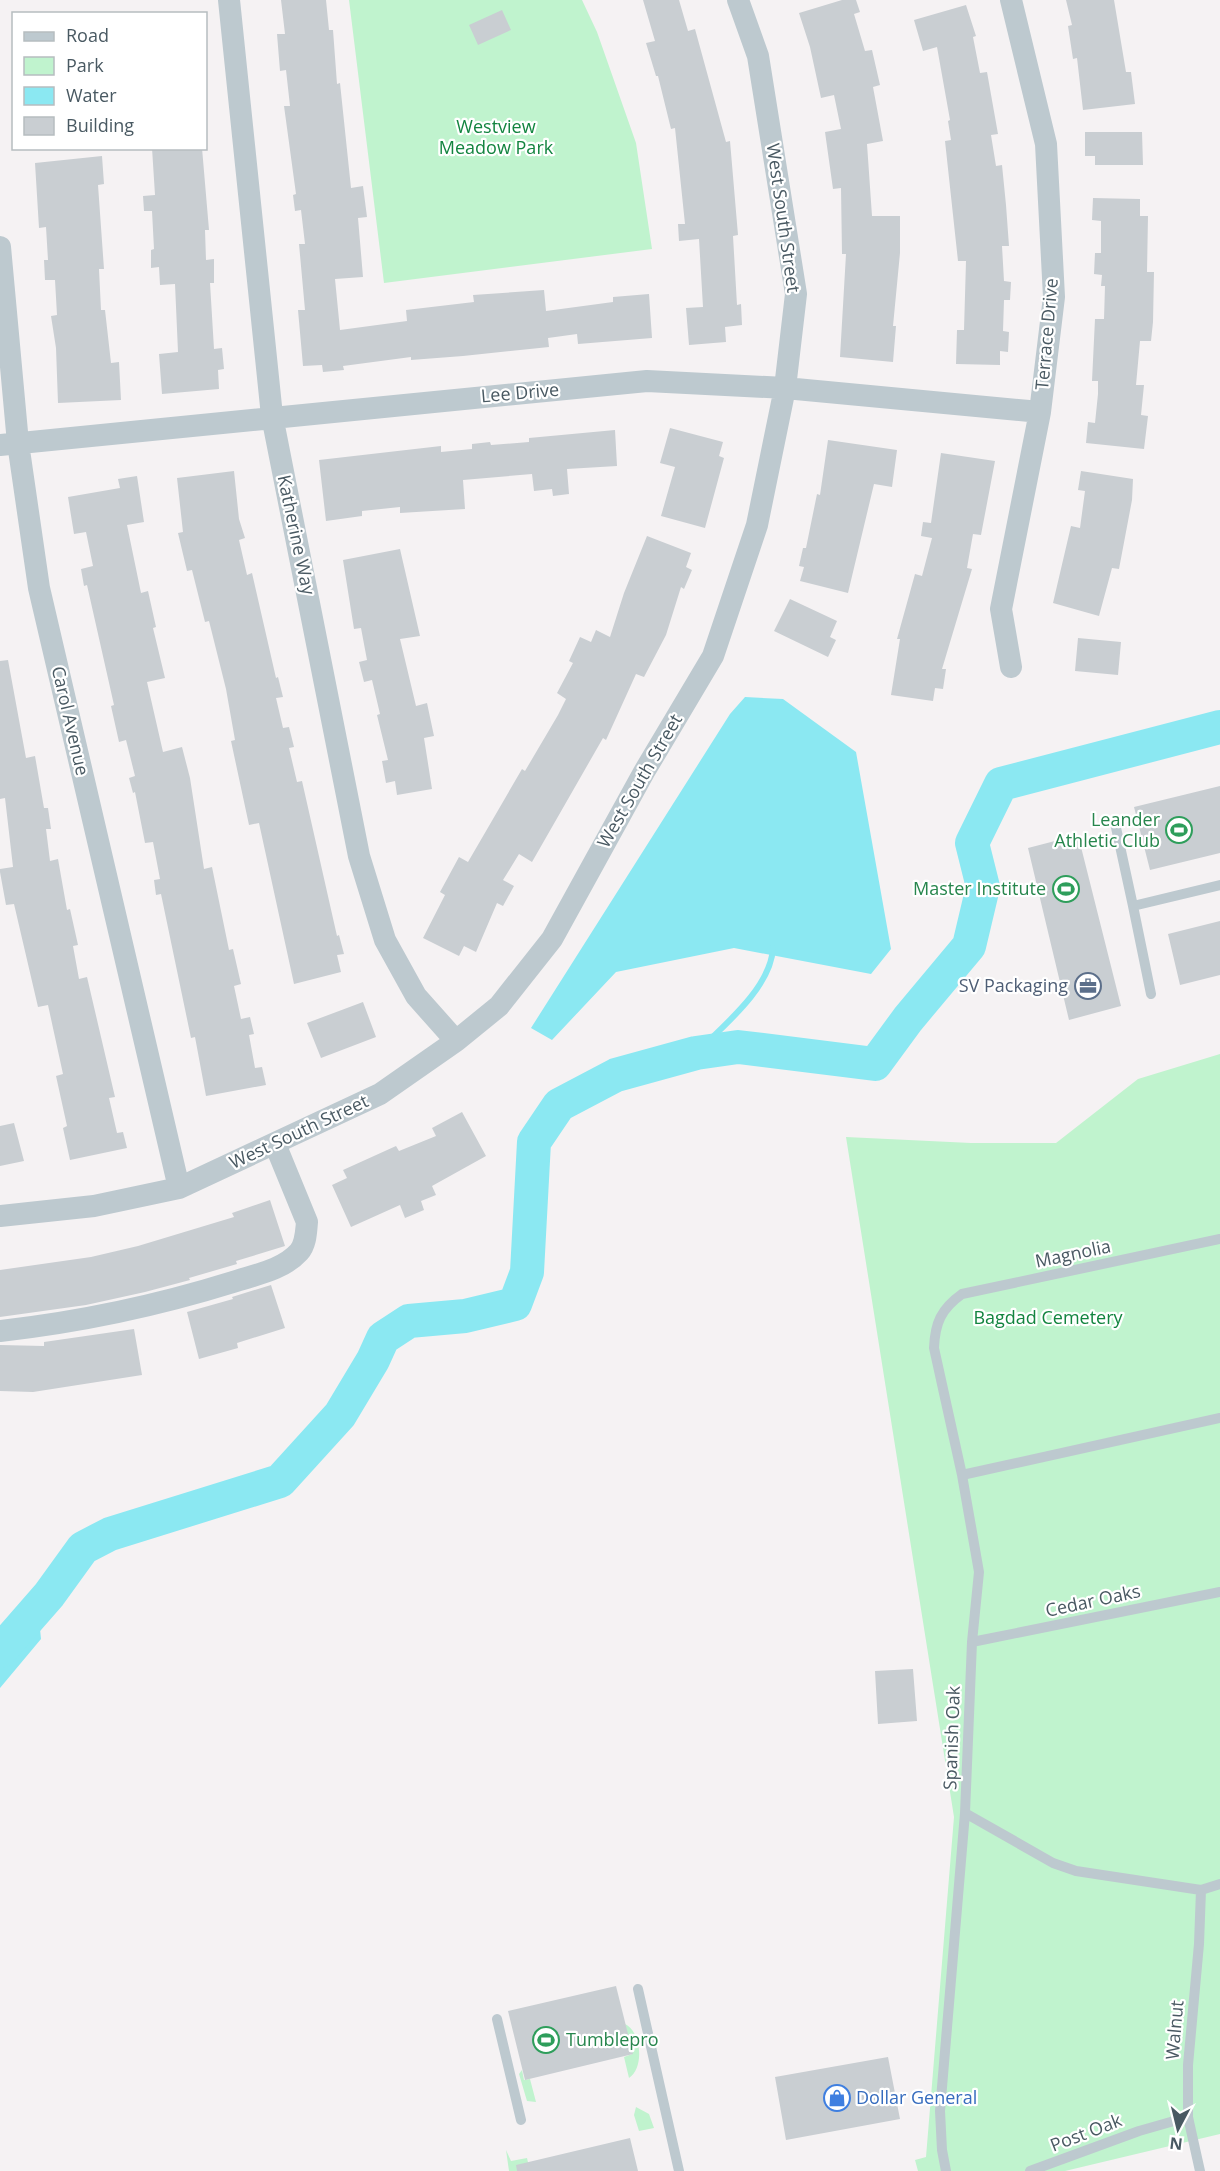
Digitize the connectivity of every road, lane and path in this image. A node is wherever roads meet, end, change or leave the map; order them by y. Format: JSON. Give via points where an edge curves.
{"nodes":[{"id":1,"x":229,"y":0,"type":"edge"},
{"id":2,"x":738,"y":0,"type":"edge"},
{"id":3,"x":1011,"y":0,"type":"edge"},
{"id":4,"x":0,"y":247,"type":"edge"},
{"id":5,"x":785,"y":388,"type":"junction"},
{"id":6,"x":1040,"y":412,"type":"junction"},
{"id":7,"x":272,"y":416,"type":"junction"},
{"id":8,"x":9,"y":444,"type":"edge"},
{"id":9,"x":1011,"y":667,"type":"dead end"},
{"id":10,"x":1115,"y":823,"type":"dead end"},
{"id":11,"x":1220,"y":885,"type":"edge"},
{"id":12,"x":1133,"y":906,"type":"junction"},
{"id":13,"x":1151,"y":994,"type":"dead end"},
{"id":14,"x":456,"y":1041,"type":"junction"},
{"id":15,"x":275,"y":1144,"type":"junction"},
{"id":16,"x":179,"y":1188,"type":"junction"},
{"id":17,"x":0,"y":1216,"type":"edge"},
{"id":18,"x":1220,"y":1239,"type":"edge"},
{"id":19,"x":940,"y":1314,"type":"joint"},
{"id":20,"x":0,"y":1331,"type":"edge"},
{"id":21,"x":1220,"y":1418,"type":"edge"},
{"id":22,"x":962,"y":1475,"type":"junction"},
{"id":23,"x":1220,"y":1592,"type":"edge"},
{"id":24,"x":972,"y":1642,"type":"junction"},
{"id":25,"x":965,"y":1813,"type":"junction"},
{"id":26,"x":1220,"y":1884,"type":"edge"},
{"id":27,"x":1201,"y":1890,"type":"junction"},
{"id":28,"x":638,"y":1989,"type":"dead end"},
{"id":29,"x":497,"y":2019,"type":"dead end"},
{"id":30,"x":1188,"y":2117,"type":"junction"},
{"id":31,"x":522,"y":2120,"type":"dead end"},
{"id":32,"x":948,"y":2170,"type":"edge"},
{"id":33,"x":679,"y":2171,"type":"edge"},
{"id":34,"x":1030,"y":2171,"type":"edge"},
{"id":35,"x":1200,"y":2171,"type":"edge"}],
"edges":[{"from":1,"to":7,"type":"street","name":"Katherine Way"},
{"from":2,"to":5,"type":"street","name":"West South Street","via":[[759,56],[796,294]]},
{"from":3,"to":6,"type":"street","name":"Terrace Drive","via":[[1046,144],[1054,297]]},
{"from":4,"to":8,"type":"street","name":"Carol Avenue"},
{"from":5,"to":6,"type":"street","name":"Lee Drive"},
{"from":5,"to":7,"type":"street","name":"Lee Drive","via":[[646,381]]},
{"from":5,"to":14,"type":"street","name":"West South Street","via":[[758,525],[713,656],[552,939],[498,1006]]},
{"from":6,"to":9,"type":"street","name":"Terrace Drive","via":[[1001,609]]},
{"from":7,"to":8,"type":"street","name":"Lee Drive"},
{"from":7,"to":14,"type":"street","name":"Katherine Way","via":[[359,856],[385,940],[416,996]]},
{"from":8,"to":16,"type":"street","name":"Carol Avenue"},
{"from":10,"to":12,"type":"lane"},
{"from":11,"to":12,"type":"lane"},
{"from":12,"to":13,"type":"lane"},
{"from":14,"to":15,"type":"street","name":"West South Street","via":[[380,1094]]},
{"from":15,"to":16,"type":"street","name":"West South Street"},
{"from":15,"to":20,"type":"street","via":[[307,1222],[299,1251],[279,1267],[115,1315]]},
{"from":16,"to":17,"type":"street","name":"West South Street","via":[[94,1206]]},
{"from":18,"to":19,"type":"lane","name":"Magnolia","via":[[962,1294]]},
{"from":19,"to":22,"type":"lane","name":"Spanish Oak","via":[[934,1348]]},
{"from":21,"to":22,"type":"lane"},
{"from":22,"to":24,"type":"lane","name":"Spanish Oak","via":[[978,1572]]},
{"from":23,"to":24,"type":"lane","name":"Cedar Oaks"},
{"from":24,"to":25,"type":"lane","name":"Spanish Oak"},
{"from":25,"to":27,"type":"lane","via":[[1053,1863],[1076,1871]]},
{"from":25,"to":32,"type":"lane","name":"Spanish Oak","via":[[940,2111],[942,2150]]},
{"from":26,"to":27,"type":"lane"},
{"from":27,"to":30,"type":"lane","name":"Walnut"},
{"from":28,"to":33,"type":"lane"},
{"from":29,"to":31,"type":"lane"},
{"from":30,"to":34,"type":"lane","name":"Post Oak"},
{"from":30,"to":35,"type":"lane","name":"Walnut"}]}
